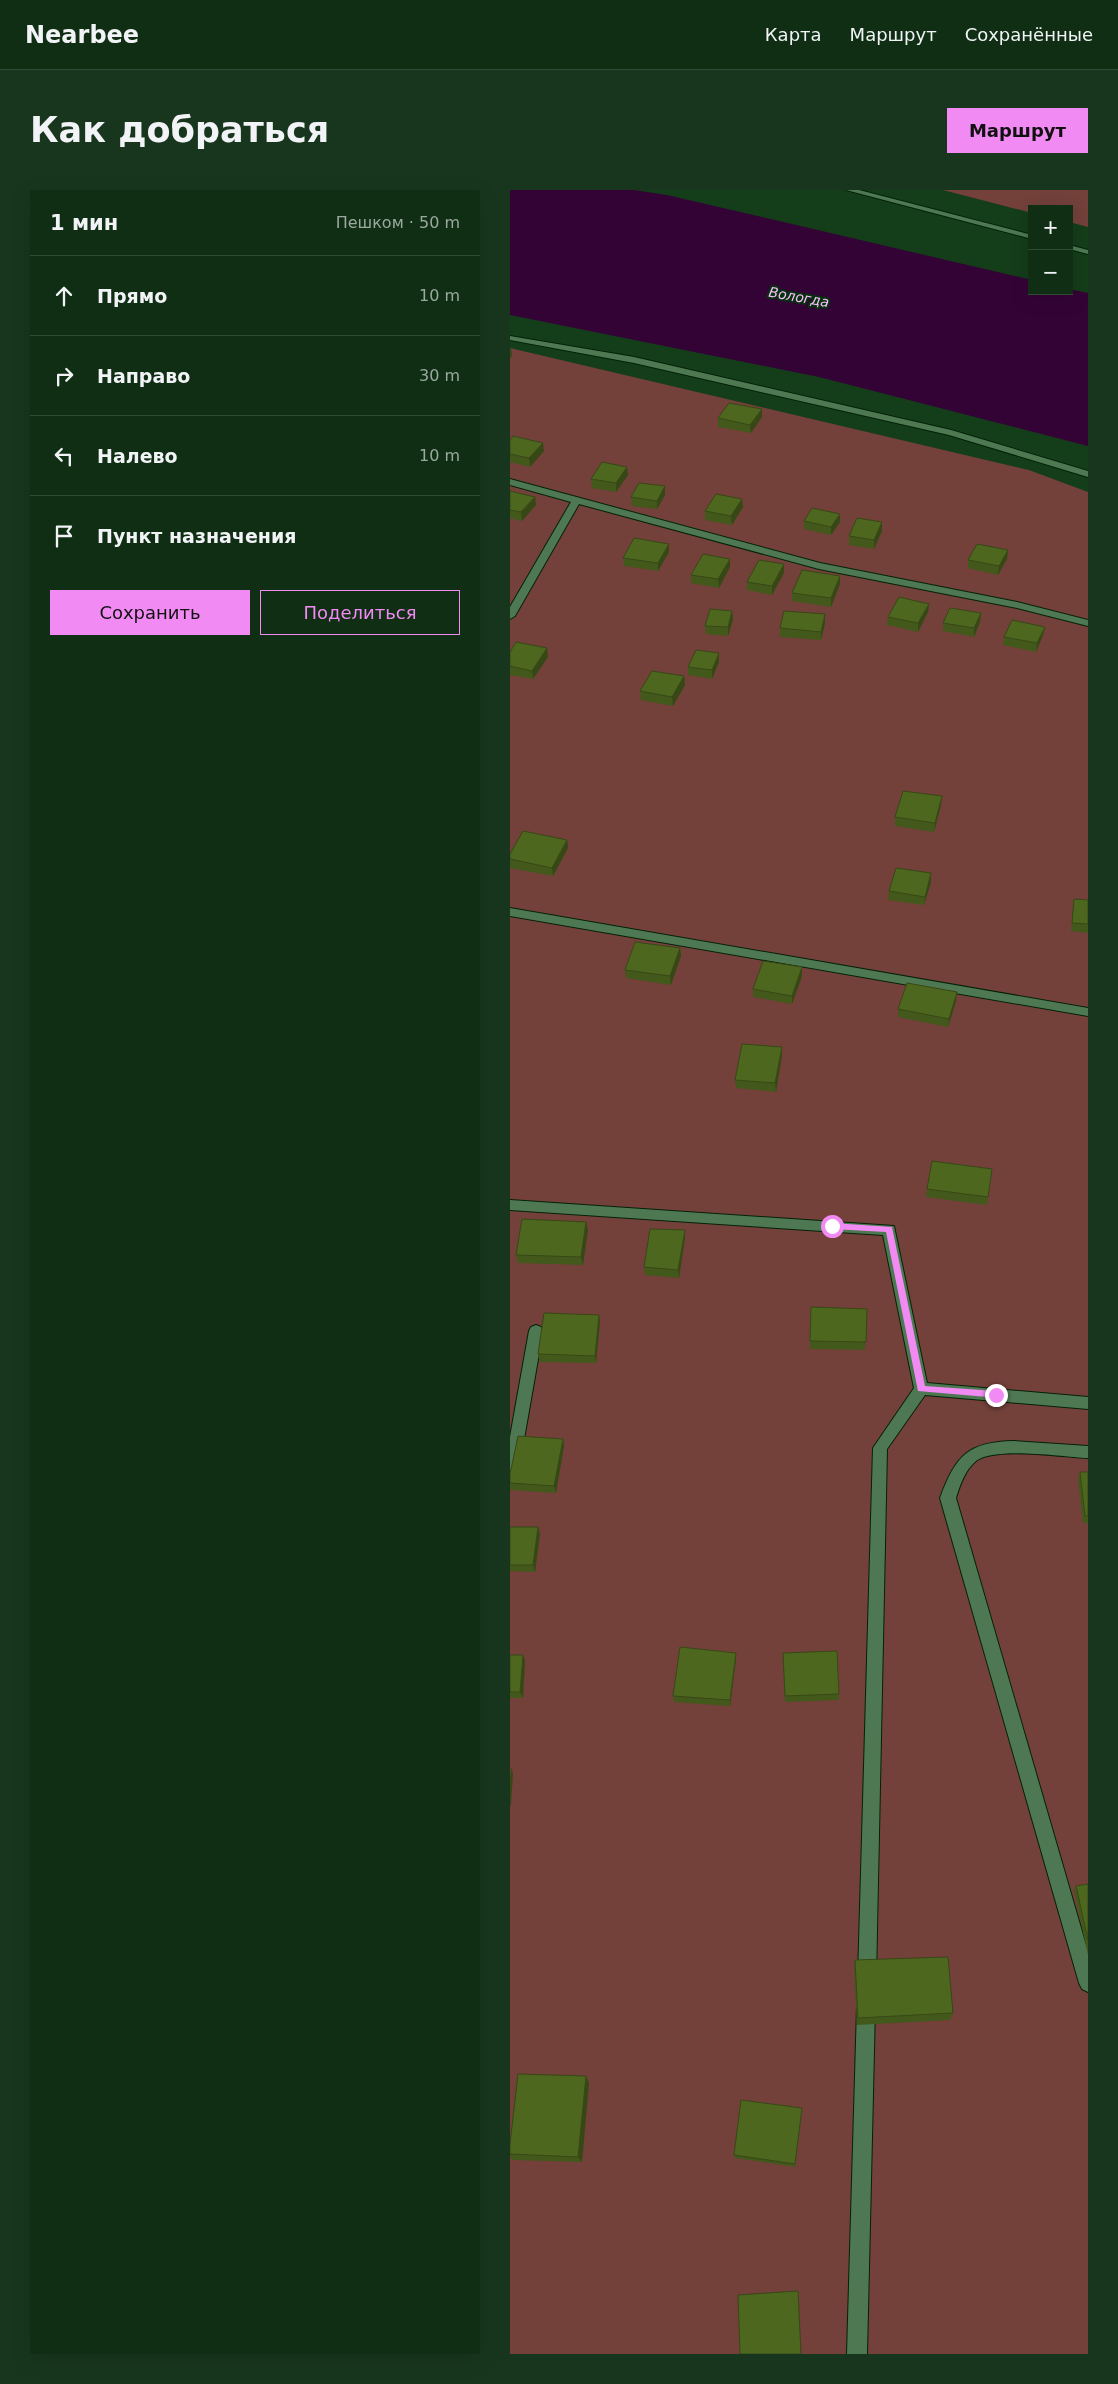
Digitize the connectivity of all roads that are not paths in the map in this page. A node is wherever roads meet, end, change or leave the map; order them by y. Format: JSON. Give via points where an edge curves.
{"nodes":[{"id":1,"x":850,"y":190,"type":"edge"},
{"id":2,"x":1028,"y":236,"type":"edge"},
{"id":3,"x":1073,"y":248,"type":"edge"},
{"id":4,"x":1088,"y":252,"type":"edge"},
{"id":5,"x":510,"y":338,"type":"edge"},
{"id":6,"x":1088,"y":474,"type":"edge"},
{"id":7,"x":510,"y":482,"type":"edge"},
{"id":8,"x":577,"y":500,"type":"junction"},
{"id":9,"x":510,"y":616,"type":"edge"},
{"id":10,"x":1088,"y":623,"type":"edge"},
{"id":11,"x":510,"y":912,"type":"edge"},
{"id":12,"x":1088,"y":1012,"type":"edge"},
{"id":13,"x":510,"y":1205,"type":"edge"},
{"id":14,"x":536,"y":1331,"type":"dead end"},
{"id":15,"x":922,"y":1389,"type":"junction"},
{"id":16,"x":1088,"y":1403,"type":"edge"},
{"id":17,"x":1088,"y":1452,"type":"edge"},
{"id":18,"x":510,"y":1479,"type":"edge"},
{"id":19,"x":1088,"y":1983,"type":"edge"},
{"id":20,"x":857,"y":2354,"type":"edge"}],
"edges":[{"from":1,"to":2,"type":"street"},
{"from":3,"to":4,"type":"street"},
{"from":5,"to":6,"type":"street","via":[[634,360],[951,433]]},
{"from":7,"to":8,"type":"street"},
{"from":8,"to":9,"type":"street"},
{"from":8,"to":10,"type":"street","via":[[819,566],[1017,605]]},
{"from":11,"to":12,"type":"street"},
{"from":13,"to":15,"type":"street","via":[[889,1230]]},
{"from":14,"to":18,"type":"street"},
{"from":15,"to":16,"type":"street"},
{"from":15,"to":20,"type":"street","via":[[880,1448]]},
{"from":17,"to":19,"type":"street","via":[[1001,1448],[977,1453],[956,1473],[948,1498]]}]}
